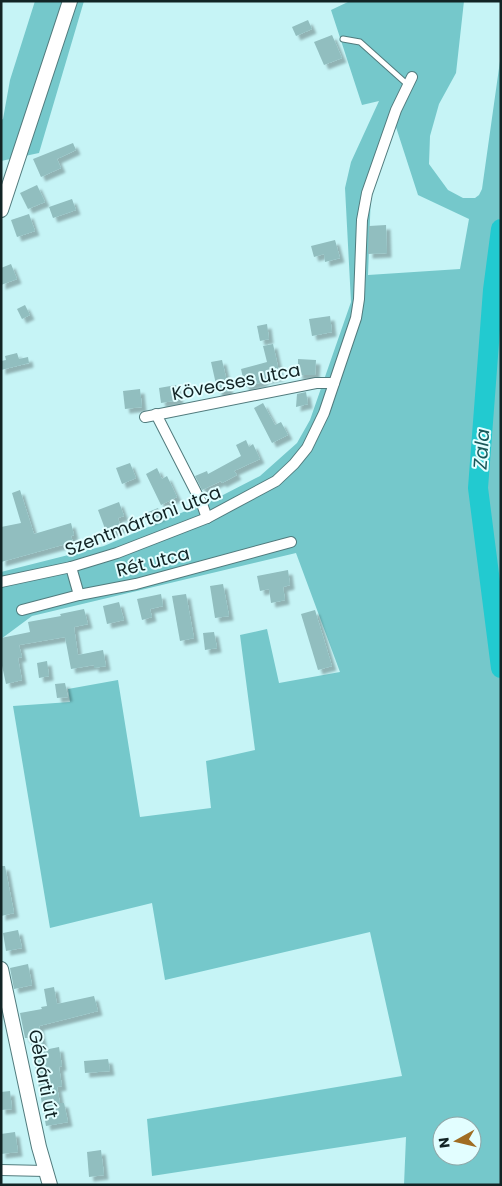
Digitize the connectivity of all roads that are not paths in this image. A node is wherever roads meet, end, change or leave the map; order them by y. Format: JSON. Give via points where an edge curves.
{"nodes":[{"id":1,"x":70,"y":1,"type":"edge"},
{"id":2,"x":343,"y":39,"type":"dead end"},
{"id":3,"x":410,"y":81,"type":"joint"},
{"id":4,"x":1,"y":210,"type":"edge"},
{"id":5,"x":334,"y":383,"type":"junction"},
{"id":6,"x":156,"y":414,"type":"junction"},
{"id":7,"x":145,"y":417,"type":"dead end"},
{"id":8,"x":207,"y":518,"type":"junction"},
{"id":9,"x":292,"y":542,"type":"dead end"},
{"id":10,"x":72,"y":567,"type":"junction"},
{"id":11,"x":1,"y":582,"type":"edge"},
{"id":12,"x":79,"y":595,"type":"junction"},
{"id":13,"x":22,"y":610,"type":"dead end"},
{"id":14,"x":1,"y":969,"type":"edge"},
{"id":15,"x":1,"y":1170,"type":"edge"},
{"id":16,"x":45,"y":1171,"type":"junction"},
{"id":17,"x":50,"y":1185,"type":"edge"}],
"edges":[{"from":1,"to":4,"type":"main road"},
{"from":2,"to":3,"type":"lane","via":[[360,42]]},
{"from":3,"to":5,"type":"street","name":"Szentmártoni utca","via":[[396,110],[367,192],[362,220],[356,318]]},
{"from":5,"to":6,"type":"street","name":"Kövecses utca","via":[[316,382]]},
{"from":5,"to":8,"type":"street","name":"Szentmártoni utca","via":[[314,435],[294,464],[276,481]]},
{"from":6,"to":7,"type":"street","name":"Kövecses utca"},
{"from":6,"to":8,"type":"street"},
{"from":8,"to":10,"type":"street","name":"Szentmártoni utca"},
{"from":9,"to":12,"type":"street","name":"Rét utca","via":[[136,584]]},
{"from":10,"to":11,"type":"street","name":"Szentmártoni utca"},
{"from":10,"to":12,"type":"street"},
{"from":12,"to":13,"type":"street","name":"Rét utca"},
{"from":14,"to":16,"type":"main road","name":"Gébárti út"},
{"from":15,"to":16,"type":"street"},
{"from":16,"to":17,"type":"main road","name":"Gébárti út"}]}
